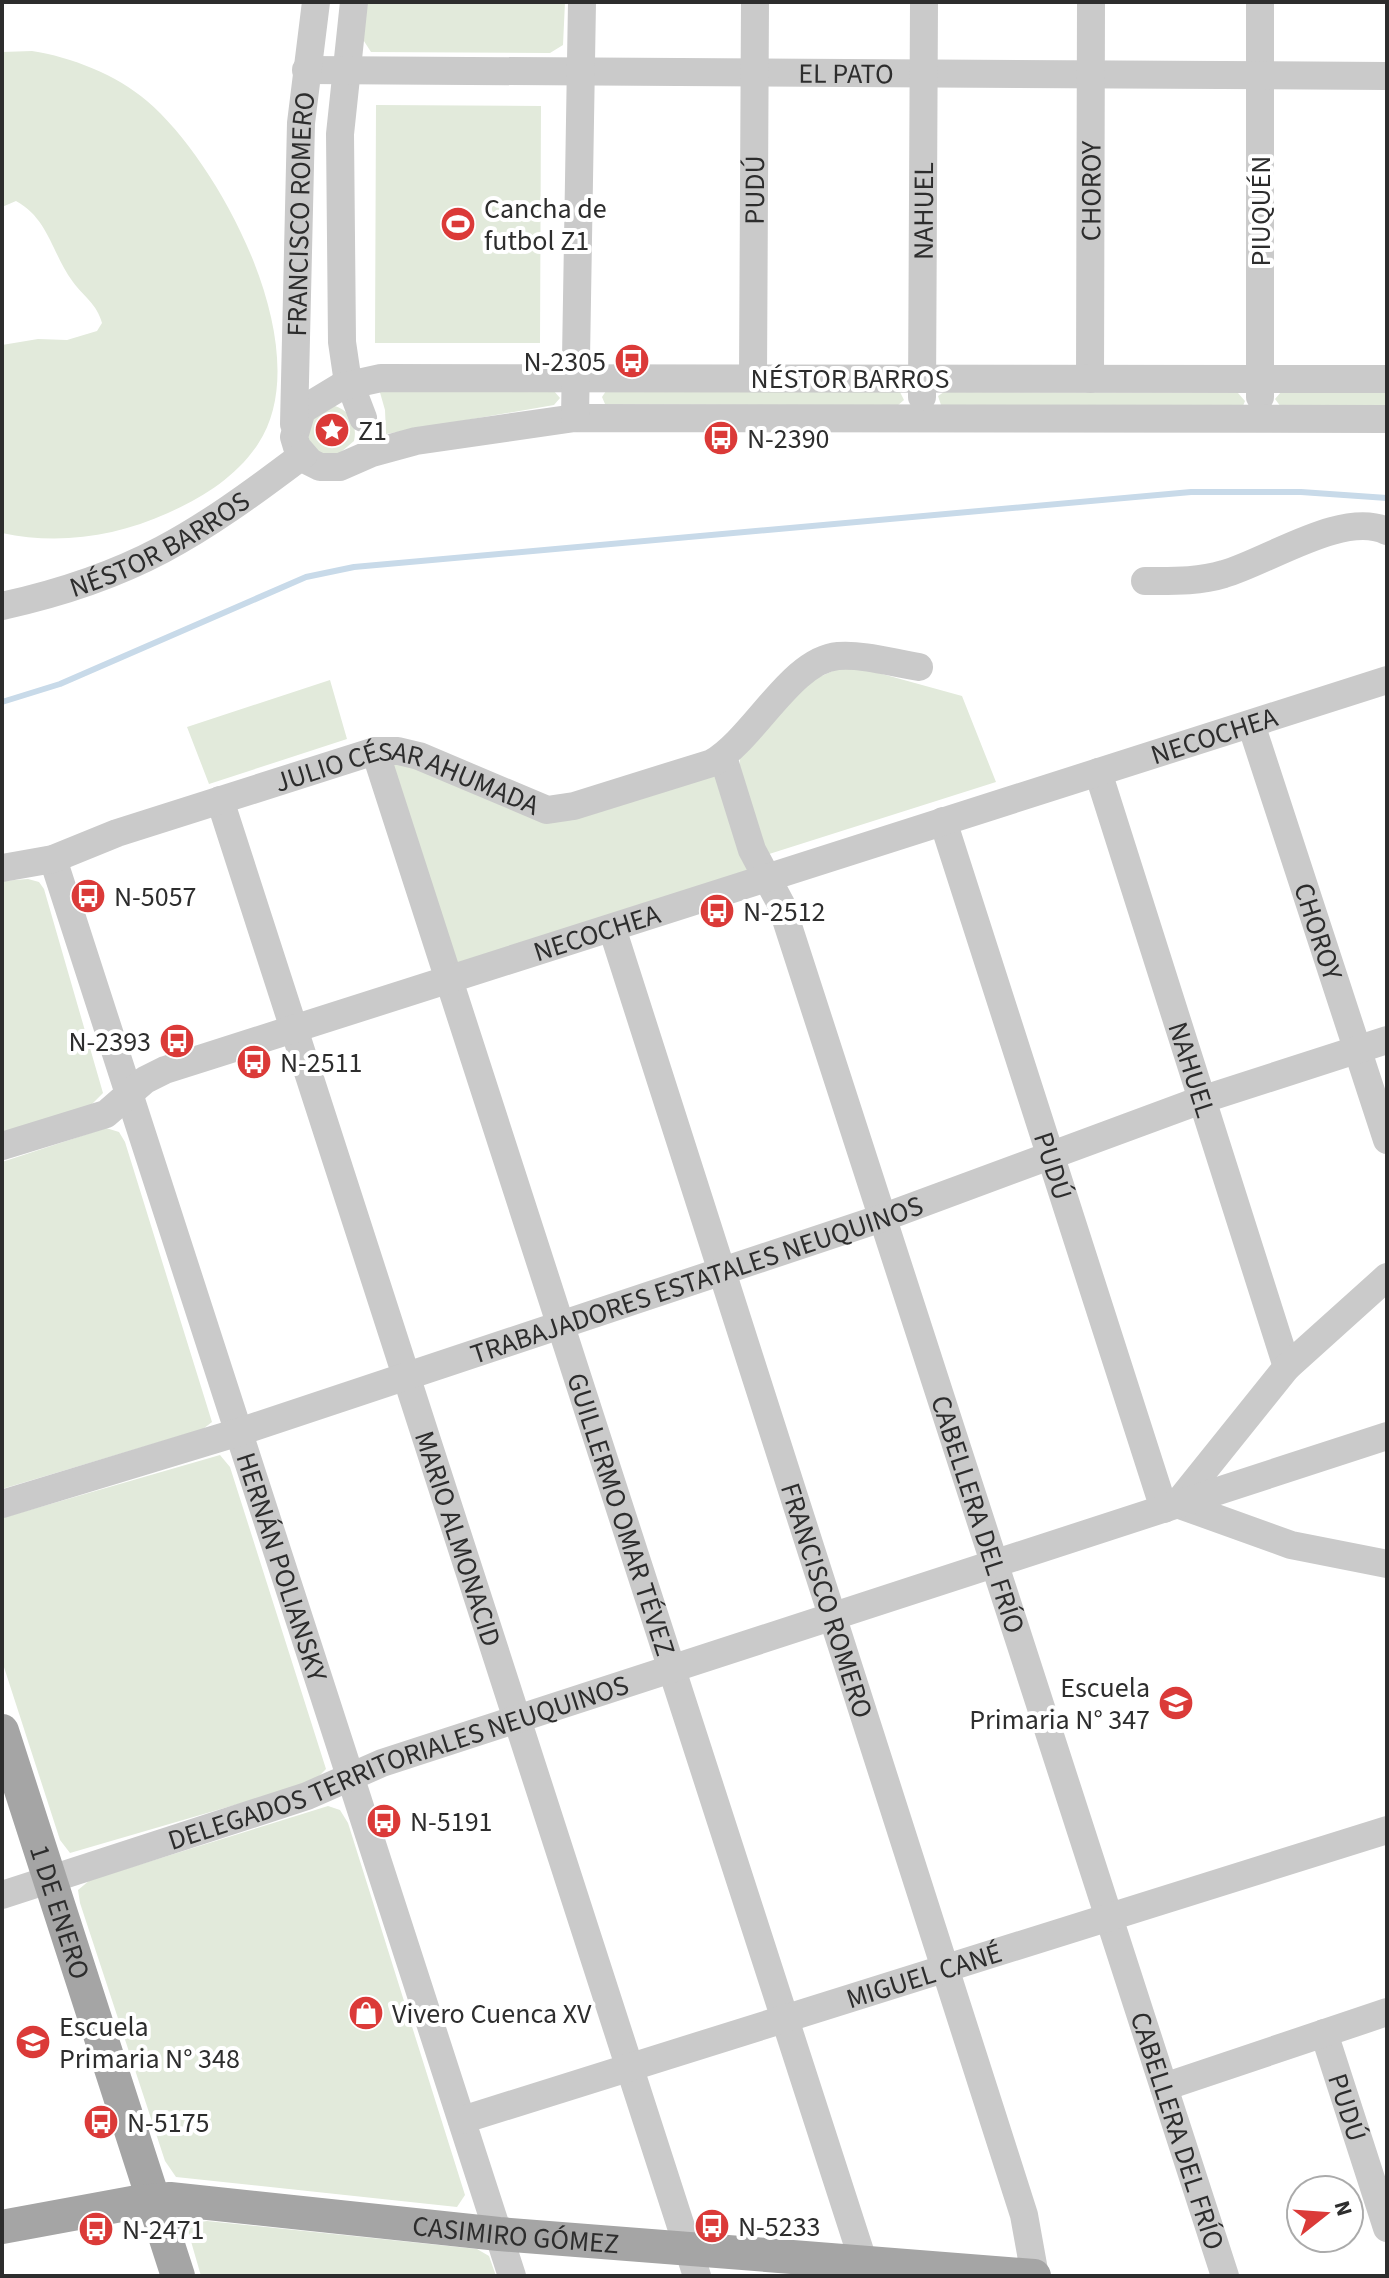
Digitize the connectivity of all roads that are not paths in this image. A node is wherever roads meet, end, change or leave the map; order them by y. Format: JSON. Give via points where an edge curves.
{"nodes":[{"id":1,"x":316,"y":2,"type":"edge"},
{"id":2,"x":354,"y":2,"type":"edge"},
{"id":3,"x":582,"y":2,"type":"edge"},
{"id":4,"x":755,"y":2,"type":"edge"},
{"id":5,"x":924,"y":2,"type":"edge"},
{"id":6,"x":1091,"y":2,"type":"edge"},
{"id":7,"x":1260,"y":2,"type":"edge"},
{"id":8,"x":306,"y":70,"type":"junction"},
{"id":9,"x":345,"y":70,"type":"junction"},
{"id":10,"x":580,"y":71,"type":"junction"},
{"id":11,"x":755,"y":73,"type":"junction"},
{"id":12,"x":923,"y":74,"type":"junction"},
{"id":13,"x":1091,"y":75,"type":"junction"},
{"id":14,"x":1260,"y":76,"type":"junction"},
{"id":15,"x":1387,"y":76,"type":"edge"},
{"id":16,"x":576,"y":378,"type":"junction"},
{"id":17,"x":753,"y":378,"type":"junction"},
{"id":18,"x":922,"y":379,"type":"junction"},
{"id":19,"x":1090,"y":379,"type":"junction"},
{"id":20,"x":1260,"y":379,"type":"junction"},
{"id":21,"x":1387,"y":379,"type":"edge"},
{"id":22,"x":349,"y":384,"type":"junction"},
{"id":23,"x":316,"y":399,"type":"junction"},
{"id":24,"x":363,"y":418,"type":"junction"},
{"id":25,"x":575,"y":418,"type":"junction"},
{"id":26,"x":922,"y":419,"type":"junction"},
{"id":27,"x":1260,"y":419,"type":"junction"},
{"id":28,"x":1387,"y":419,"type":"edge"},
{"id":29,"x":294,"y":427,"type":"junction"},
{"id":30,"x":303,"y":455,"type":"junction"},
{"id":31,"x":349,"y":463,"type":"junction"},
{"id":32,"x":1387,"y":531,"type":"edge"},
{"id":33,"x":1145,"y":581,"type":"dead end"},
{"id":34,"x":2,"y":606,"type":"edge"},
{"id":35,"x":919,"y":667,"type":"dead end"},
{"id":36,"x":1387,"y":680,"type":"edge"},
{"id":37,"x":1251,"y":724,"type":"junction"},
{"id":38,"x":375,"y":751,"type":"junction"},
{"id":39,"x":723,"y":757,"type":"junction"},
{"id":40,"x":1098,"y":772,"type":"junction"},
{"id":41,"x":220,"y":800,"type":"junction"},
{"id":42,"x":943,"y":821,"type":"junction"},
{"id":43,"x":53,"y":859,"type":"junction"},
{"id":44,"x":2,"y":868,"type":"edge"},
{"id":45,"x":768,"y":878,"type":"junction"},
{"id":46,"x":612,"y":928,"type":"junction"},
{"id":47,"x":449,"y":980,"type":"junction"},
{"id":48,"x":294,"y":1029,"type":"junction"},
{"id":49,"x":1387,"y":1040,"type":"edge"},
{"id":50,"x":1357,"y":1049,"type":"junction"},
{"id":51,"x":130,"y":1094,"type":"junction"},
{"id":52,"x":1201,"y":1100,"type":"junction"},
{"id":53,"x":1387,"y":1140,"type":"edge"},
{"id":54,"x":2,"y":1146,"type":"edge"},
{"id":55,"x":1050,"y":1156,"type":"junction"},
{"id":56,"x":882,"y":1218,"type":"junction"},
{"id":57,"x":721,"y":1271,"type":"junction"},
{"id":58,"x":1387,"y":1277,"type":"edge"},
{"id":59,"x":561,"y":1325,"type":"junction"},
{"id":60,"x":1287,"y":1367,"type":"junction"},
{"id":61,"x":407,"y":1376,"type":"junction"},
{"id":62,"x":239,"y":1432,"type":"junction"},
{"id":63,"x":1387,"y":1436,"type":"edge"},
{"id":64,"x":2,"y":1504,"type":"edge"},
{"id":65,"x":1171,"y":1506,"type":"junction"},
{"id":66,"x":994,"y":1563,"type":"junction"},
{"id":67,"x":1387,"y":1564,"type":"edge"},
{"id":68,"x":832,"y":1616,"type":"junction"},
{"id":69,"x":672,"y":1668,"type":"junction"},
{"id":70,"x":517,"y":1719,"type":"junction"},
{"id":71,"x":2,"y":1731,"type":"edge"},
{"id":72,"x":351,"y":1776,"type":"junction"},
{"id":73,"x":1387,"y":1830,"type":"edge"},
{"id":74,"x":49,"y":1878,"type":"junction"},
{"id":75,"x":2,"y":1895,"type":"edge"},
{"id":76,"x":1109,"y":1917,"type":"junction"},
{"id":77,"x":944,"y":1968,"type":"junction"},
{"id":78,"x":1387,"y":2012,"type":"edge"},
{"id":79,"x":786,"y":2018,"type":"junction"},
{"id":80,"x":1324,"y":2033,"type":"junction"},
{"id":81,"x":630,"y":2067,"type":"junction"},
{"id":82,"x":1164,"y":2087,"type":"junction"},
{"id":83,"x":462,"y":2120,"type":"junction"},
{"id":84,"x":153,"y":2200,"type":"junction"},
{"id":85,"x":2,"y":2227,"type":"edge"},
{"id":86,"x":1387,"y":2228,"type":"edge"},
{"id":87,"x":499,"y":2234,"type":"junction"},
{"id":88,"x":693,"y":2262,"type":"edge"},
{"id":89,"x":866,"y":2268,"type":"edge"},
{"id":90,"x":178,"y":2276,"type":"edge"},
{"id":91,"x":512,"y":2276,"type":"edge"},
{"id":92,"x":1034,"y":2276,"type":"edge"},
{"id":93,"x":1225,"y":2276,"type":"edge"}],
"edges":[{"from":1,"to":8,"type":"street","name":"FRANCISCO ROMERO"},
{"from":2,"to":9,"type":"street","name":"FRANCISCO ROMERO"},
{"from":3,"to":10,"type":"street"},
{"from":4,"to":11,"type":"street","name":"PUDÚ"},
{"from":5,"to":12,"type":"street","name":"NAHUEL"},
{"from":6,"to":13,"type":"street","name":"CHOROY"},
{"from":7,"to":14,"type":"street","name":"PIUQUÉN"},
{"from":8,"to":9,"type":"street","name":"EL PATO"},
{"from":8,"to":29,"type":"street","name":"FRANCISCO ROMERO"},
{"from":9,"to":10,"type":"street","name":"EL PATO"},
{"from":9,"to":22,"type":"street","name":"FRANCISCO ROMERO","via":[[340,134],[342,342]]},
{"from":10,"to":11,"type":"street","name":"EL PATO"},
{"from":10,"to":16,"type":"street"},
{"from":11,"to":12,"type":"street","name":"EL PATO"},
{"from":11,"to":17,"type":"street","name":"PUDÚ"},
{"from":12,"to":13,"type":"street","name":"EL PATO"},
{"from":12,"to":18,"type":"street","name":"NAHUEL"},
{"from":13,"to":14,"type":"street","name":"EL PATO"},
{"from":13,"to":19,"type":"street","name":"CHOROY"},
{"from":14,"to":15,"type":"street","name":"EL PATO"},
{"from":14,"to":20,"type":"street","name":"PIUQUÉN"},
{"from":16,"to":17,"type":"street","name":"NÉSTOR BARROS"},
{"from":16,"to":22,"type":"street","name":"NÉSTOR BARROS","via":[[392,378]]},
{"from":16,"to":25,"type":"street"},
{"from":17,"to":18,"type":"street","name":"NÉSTOR BARROS"},
{"from":18,"to":19,"type":"street","name":"NÉSTOR BARROS"},
{"from":18,"to":26,"type":"street","name":"NAHUEL"},
{"from":19,"to":20,"type":"street","name":"NÉSTOR BARROS"},
{"from":20,"to":21,"type":"street","name":"NÉSTOR BARROS"},
{"from":20,"to":27,"type":"street","name":"PIUQUÉN"},
{"from":22,"to":23,"type":"street","name":"NÉSTOR BARROS"},
{"from":22,"to":24,"type":"street","name":"FRANCISCO ROMERO"},
{"from":23,"to":24,"type":"street","via":[[344,399]]},
{"from":23,"to":29,"type":"street","name":"NÉSTOR BARROS","via":[[302,410]]},
{"from":24,"to":31,"type":"street","via":[[363,448]]},
{"from":25,"to":26,"type":"street","name":"NÉSTOR BARROS"},
{"from":25,"to":31,"type":"street","name":"NÉSTOR BARROS","via":[[416,441]]},
{"from":26,"to":27,"type":"street","name":"NÉSTOR BARROS"},
{"from":27,"to":28,"type":"street","name":"NÉSTOR BARROS"},
{"from":29,"to":30,"type":"street"},
{"from":30,"to":31,"type":"street","name":"NÉSTOR BARROS","via":[[320,467]]},
{"from":30,"to":34,"type":"street","name":"NÉSTOR BARROS","via":[[217,519],[157,555],[95,581]]},
{"from":32,"to":33,"type":"street","via":[[1356,527],[1311,538],[1226,574]]},
{"from":35,"to":39,"type":"street","name":"JULIO CÉSAR AHUMADA","via":[[843,656],[820,661]]},
{"from":36,"to":37,"type":"street","name":"NECOCHEA"},
{"from":37,"to":40,"type":"street","name":"NECOCHEA"},
{"from":37,"to":50,"type":"street","name":"CHOROY"},
{"from":38,"to":39,"type":"street","name":"JULIO CÉSAR AHUMADA","via":[[419,756],[547,810],[701,768]]},
{"from":38,"to":41,"type":"street","name":"JULIO CÉSAR AHUMADA"},
{"from":38,"to":47,"type":"street","name":"GUILLERMO OMAR TÉVEZ"},
{"from":39,"to":45,"type":"street","name":"CABELLERA DEL FRÍO","via":[[752,850]]},
{"from":40,"to":42,"type":"street","name":"NECOCHEA"},
{"from":40,"to":52,"type":"street","name":"NAHUEL"},
{"from":41,"to":43,"type":"street","name":"JULIO CÉSAR AHUMADA"},
{"from":41,"to":48,"type":"street","name":"MARIO ALMONACID"},
{"from":42,"to":45,"type":"street","name":"NECOCHEA"},
{"from":42,"to":55,"type":"street","name":"PUDÚ"},
{"from":43,"to":44,"type":"street","name":"JULIO CÉSAR AHUMADA"},
{"from":43,"to":51,"type":"street","name":"HERNÁN POLIANSKY"},
{"from":45,"to":46,"type":"street","name":"NECOCHEA"},
{"from":45,"to":56,"type":"street","name":"CABELLERA DEL FRÍO","via":[[781,904]]},
{"from":46,"to":47,"type":"street","name":"NECOCHEA"},
{"from":46,"to":57,"type":"street","name":"FRANCISCO ROMERO"},
{"from":47,"to":48,"type":"street","name":"NECOCHEA"},
{"from":47,"to":59,"type":"street","name":"GUILLERMO OMAR TÉVEZ"},
{"from":48,"to":51,"type":"street","name":"NECOCHEA","via":[[155,1074]]},
{"from":48,"to":61,"type":"street","name":"MARIO ALMONACID"},
{"from":49,"to":50,"type":"street","name":"TRABAJADORES ESTATALES NEUQUINOS"},
{"from":50,"to":52,"type":"street","name":"TRABAJADORES ESTATALES NEUQUINOS"},
{"from":50,"to":53,"type":"street","name":"CHOROY"},
{"from":51,"to":54,"type":"street","name":"NECOCHEA","via":[[106,1114]]},
{"from":51,"to":62,"type":"street","name":"HERNÁN POLIANSKY"},
{"from":52,"to":55,"type":"street","name":"TRABAJADORES ESTATALES NEUQUINOS"},
{"from":52,"to":60,"type":"street","name":"NAHUEL"},
{"from":55,"to":56,"type":"street","name":"TRABAJADORES ESTATALES NEUQUINOS"},
{"from":55,"to":65,"type":"street","name":"PUDÚ"},
{"from":56,"to":57,"type":"street","name":"TRABAJADORES ESTATALES NEUQUINOS"},
{"from":56,"to":66,"type":"street","name":"CABELLERA DEL FRÍO"},
{"from":57,"to":59,"type":"street","name":"TRABAJADORES ESTATALES NEUQUINOS"},
{"from":57,"to":68,"type":"street","name":"FRANCISCO ROMERO"},
{"from":58,"to":60,"type":"street"},
{"from":59,"to":61,"type":"street","name":"TRABAJADORES ESTATALES NEUQUINOS"},
{"from":59,"to":69,"type":"street","name":"GUILLERMO OMAR TÉVEZ"},
{"from":60,"to":65,"type":"street"},
{"from":61,"to":62,"type":"street","name":"TRABAJADORES ESTATALES NEUQUINOS"},
{"from":61,"to":70,"type":"street","name":"MARIO ALMONACID"},
{"from":62,"to":64,"type":"street","name":"TRABAJADORES ESTATALES NEUQUINOS"},
{"from":62,"to":72,"type":"street","name":"HERNÁN POLIANSKY"},
{"from":63,"to":65,"type":"street","name":"DELEGADOS TERRITORIALES NEUQUINOS"},
{"from":65,"to":66,"type":"street","name":"DELEGADOS TERRITORIALES NEUQUINOS"},
{"from":65,"to":67,"type":"street","via":[[1280,1542]]},
{"from":66,"to":68,"type":"street","name":"DELEGADOS TERRITORIALES NEUQUINOS"},
{"from":66,"to":76,"type":"street","name":"CABELLERA DEL FRÍO"},
{"from":68,"to":69,"type":"street","name":"DELEGADOS TERRITORIALES NEUQUINOS"},
{"from":68,"to":77,"type":"street","name":"FRANCISCO ROMERO"},
{"from":69,"to":70,"type":"street","name":"DELEGADOS TERRITORIALES NEUQUINOS"},
{"from":69,"to":79,"type":"street","name":"GUILLERMO OMAR TÉVEZ"},
{"from":70,"to":72,"type":"street","name":"DELEGADOS TERRITORIALES NEUQUINOS"},
{"from":70,"to":81,"type":"street","name":"MARIO ALMONACID"},
{"from":71,"to":74,"type":"main road","name":"1 DE ENERO"},
{"from":72,"to":74,"type":"street","name":"DELEGADOS TERRITORIALES NEUQUINOS","via":[[293,1801]]},
{"from":72,"to":83,"type":"street","name":"HERNÁN POLIANSKY"},
{"from":73,"to":76,"type":"street","name":"MIGUEL CANÉ"},
{"from":74,"to":75,"type":"street","name":"DELEGADOS TERRITORIALES NEUQUINOS"},
{"from":74,"to":84,"type":"main road","name":"1 DE ENERO"},
{"from":76,"to":77,"type":"street","name":"MIGUEL CANÉ"},
{"from":76,"to":82,"type":"street","name":"CABELLERA DEL FRÍO"},
{"from":77,"to":79,"type":"street","name":"MIGUEL CANÉ"},
{"from":77,"to":92,"type":"street","name":"FRANCISCO ROMERO","via":[[1024,2215]]},
{"from":78,"to":80,"type":"street"},
{"from":79,"to":81,"type":"street","name":"MIGUEL CANÉ"},
{"from":79,"to":89,"type":"street","name":"GUILLERMO OMAR TÉVEZ"},
{"from":80,"to":82,"type":"street"},
{"from":80,"to":86,"type":"street","name":"PUDÚ"},
{"from":81,"to":83,"type":"street","name":"MIGUEL CANÉ"},
{"from":81,"to":88,"type":"street","name":"MARIO ALMONACID"},
{"from":82,"to":93,"type":"street","name":"CABELLERA DEL FRÍO"},
{"from":83,"to":87,"type":"street","name":"HERNÁN POLIANSKY"},
{"from":84,"to":85,"type":"main road","name":"CASIMIRO GÓMEZ"},
{"from":84,"to":87,"type":"main road","name":"CASIMIRO GÓMEZ"},
{"from":84,"to":90,"type":"main road","name":"1 DE ENERO"},
{"from":87,"to":88,"type":"main road","name":"CASIMIRO GÓMEZ"},
{"from":87,"to":91,"type":"street","name":"HERNÁN POLIANSKY"},
{"from":88,"to":89,"type":"main road","name":"CASIMIRO GÓMEZ"},
{"from":89,"to":92,"type":"main road","name":"CASIMIRO GÓMEZ"}]}
